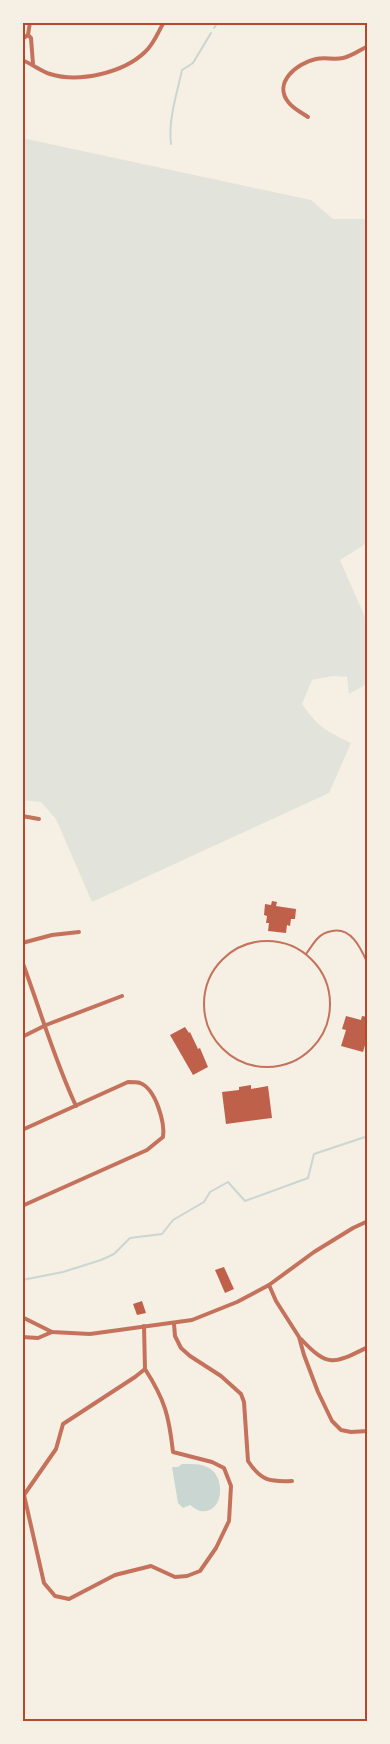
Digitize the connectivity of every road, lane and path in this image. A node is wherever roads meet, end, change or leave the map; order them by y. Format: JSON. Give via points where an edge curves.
{"nodes":[{"id":1,"x":30,"y":22,"type":"edge"},
{"id":2,"x":164,"y":22,"type":"edge"},
{"id":3,"x":28,"y":35,"type":"junction"},
{"id":4,"x":22,"y":39,"type":"edge"},
{"id":5,"x":368,"y":46,"type":"edge"},
{"id":6,"x":22,"y":60,"type":"edge"},
{"id":7,"x":33,"y":64,"type":"junction"},
{"id":8,"x":308,"y":117,"type":"dead end"},
{"id":9,"x":22,"y":816,"type":"edge"},
{"id":10,"x":40,"y":819,"type":"dead end"},
{"id":11,"x":79,"y":932,"type":"dead end"},
{"id":12,"x":22,"y":943,"type":"edge"},
{"id":13,"x":306,"y":954,"type":"junction"},
{"id":14,"x":22,"y":961,"type":"edge"},
{"id":15,"x":368,"y":964,"type":"edge"},
{"id":16,"x":122,"y":996,"type":"dead end"},
{"id":17,"x":46,"y":1026,"type":"junction"},
{"id":18,"x":22,"y":1037,"type":"edge"},
{"id":19,"x":76,"y":1106,"type":"junction"},
{"id":20,"x":22,"y":1130,"type":"edge"},
{"id":21,"x":22,"y":1206,"type":"edge"},
{"id":22,"x":368,"y":1221,"type":"edge"},
{"id":23,"x":269,"y":1285,"type":"junction"},
{"id":24,"x":22,"y":1317,"type":"edge"},
{"id":25,"x":174,"y":1324,"type":"junction"},
{"id":26,"x":144,"y":1326,"type":"junction"},
{"id":27,"x":52,"y":1332,"type":"junction"},
{"id":28,"x":22,"y":1337,"type":"edge"},
{"id":29,"x":299,"y":1337,"type":"junction"},
{"id":30,"x":368,"y":1347,"type":"edge"},
{"id":31,"x":145,"y":1369,"type":"junction"},
{"id":32,"x":368,"y":1431,"type":"edge"},
{"id":33,"x":292,"y":1481,"type":"dead end"}],
"edges":[{"from":1,"to":3,"type":"street"},
{"from":2,"to":7,"type":"street","via":[[145,52],[116,69],[80,77],[60,76]]},
{"from":3,"to":4,"type":"street"},
{"from":3,"to":7,"type":"street"},
{"from":5,"to":8,"type":"street","via":[[344,58],[311,60],[286,78],[284,95]]},
{"from":6,"to":7,"type":"street"},
{"from":9,"to":10,"type":"street"},
{"from":11,"to":12,"type":"street"},
{"from":13,"to":13,"type":"lane","via":[[290,945],[259,941],[239,947],[222,959],[210,977],[204,998],[205,1015],[215,1039],[230,1054],[244,1062],[276,1066],[302,1055],[322,1034],[328,1016],[329,997],[324,978]]},
{"from":13,"to":15,"type":"lane","via":[[325,933],[345,931],[357,943]]},
{"from":14,"to":17,"type":"street"},
{"from":16,"to":17,"type":"street"},
{"from":17,"to":18,"type":"street"},
{"from":17,"to":19,"type":"street"},
{"from":19,"to":20,"type":"street"},
{"from":19,"to":21,"type":"street","via":[[128,1082],[139,1083],[148,1088],[160,1113],[163,1138],[147,1150]]},
{"from":22,"to":23,"type":"street","via":[[314,1252]]},
{"from":23,"to":25,"type":"street","via":[[207,1315]]},
{"from":23,"to":29,"type":"street"},
{"from":24,"to":27,"type":"street"},
{"from":25,"to":26,"type":"street"},
{"from":25,"to":33,"type":"street","via":[[175,1336],[185,1352],[241,1394],[248,1461],[252,1468],[270,1481]]},
{"from":26,"to":27,"type":"street","via":[[90,1334]]},
{"from":26,"to":31,"type":"street"},
{"from":27,"to":28,"type":"street","via":[[38,1338]]},
{"from":29,"to":30,"type":"street","via":[[313,1352],[329,1360],[344,1359]]},
{"from":29,"to":32,"type":"street","via":[[332,1421],[340,1430]]},
{"from":31,"to":31,"type":"street","via":[[166,1409],[173,1452],[224,1468],[231,1486],[229,1521],[200,1571],[175,1577],[151,1566],[115,1575],[69,1598],[55,1596],[44,1583],[24,1495],[56,1449],[63,1424]]}]}
